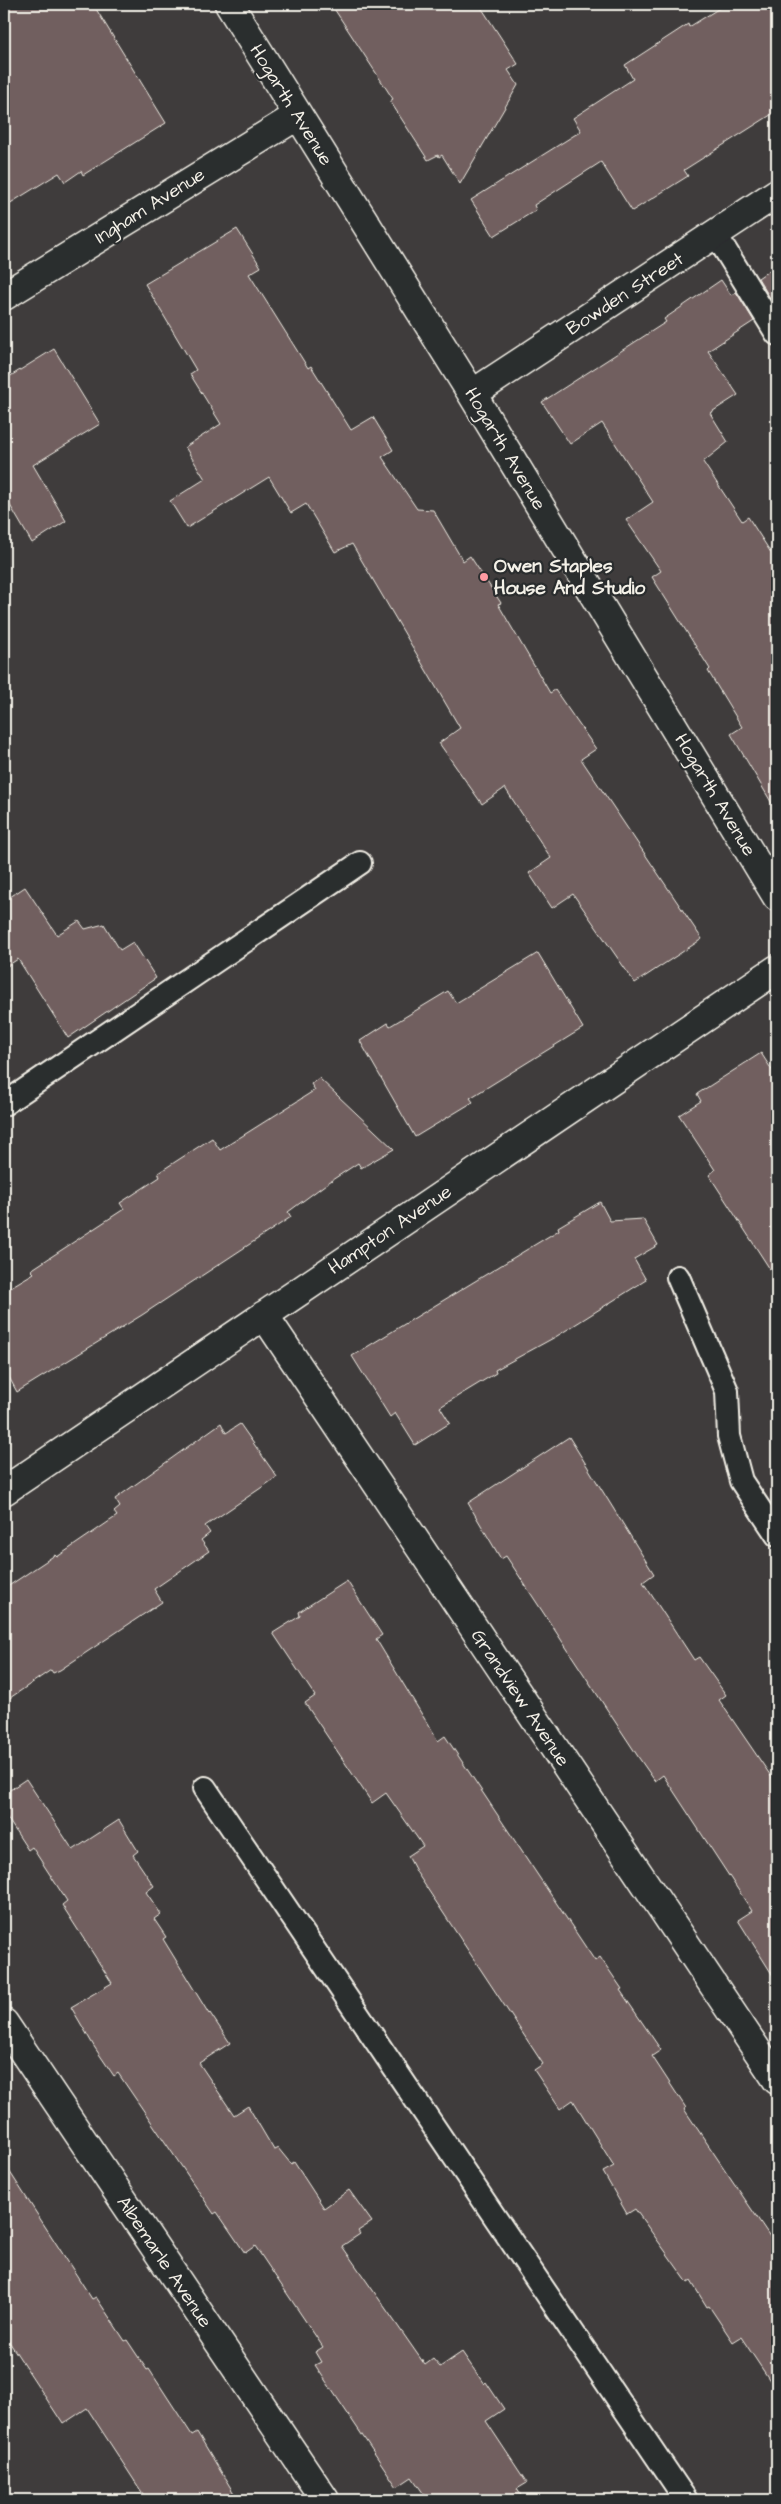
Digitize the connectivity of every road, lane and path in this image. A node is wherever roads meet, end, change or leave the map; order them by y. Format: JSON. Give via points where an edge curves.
{"nodes":[{"id":1,"x":229,"y":4,"type":"edge"},
{"id":2,"x":297,"y":116,"type":"junction"},
{"id":3,"x":777,"y":193,"type":"edge"},
{"id":4,"x":716,"y":235,"type":"junction"},
{"id":5,"x":4,"y":296,"type":"edge"},
{"id":6,"x":777,"y":334,"type":"edge"},
{"id":7,"x":472,"y":394,"type":"junction"},
{"id":8,"x":360,"y":863,"type":"dead end"},
{"id":9,"x":777,"y":897,"type":"edge"},
{"id":10,"x":777,"y":969,"type":"edge"},
{"id":11,"x":4,"y":1104,"type":"edge"},
{"id":12,"x":678,"y":1277,"type":"dead end"},
{"id":13,"x":264,"y":1315,"type":"junction"},
{"id":14,"x":4,"y":1491,"type":"edge"},
{"id":15,"x":777,"y":1535,"type":"edge"},
{"id":16,"x":205,"y":1788,"type":"dead end"},
{"id":17,"x":4,"y":2023,"type":"edge"},
{"id":18,"x":777,"y":2080,"type":"edge"},
{"id":19,"x":325,"y":2500,"type":"edge"},
{"id":20,"x":686,"y":2500,"type":"edge"}],
"edges":[{"from":1,"to":2,"type":"street","name":"Hogarth Avenue"},
{"from":2,"to":5,"type":"street","name":"Ingham Avenue"},
{"from":2,"to":7,"type":"street","name":"Hogarth Avenue"},
{"from":3,"to":4,"type":"street","name":"Bowden Street"},
{"from":4,"to":6,"type":"lane"},
{"from":4,"to":7,"type":"street","name":"Bowden Street"},
{"from":7,"to":9,"type":"street","name":"Hogarth Avenue"},
{"from":8,"to":11,"type":"lane"},
{"from":10,"to":13,"type":"street","name":"Hampton Avenue"},
{"from":12,"to":15,"type":"lane","via":[[726,1391],[729,1436],[741,1481]]},
{"from":13,"to":14,"type":"street","name":"Hampton Avenue"},
{"from":13,"to":18,"type":"street","name":"Grandview Avenue"},
{"from":16,"to":20,"type":"lane"},
{"from":17,"to":19,"type":"street","name":"Albemarle Avenue"}]}
